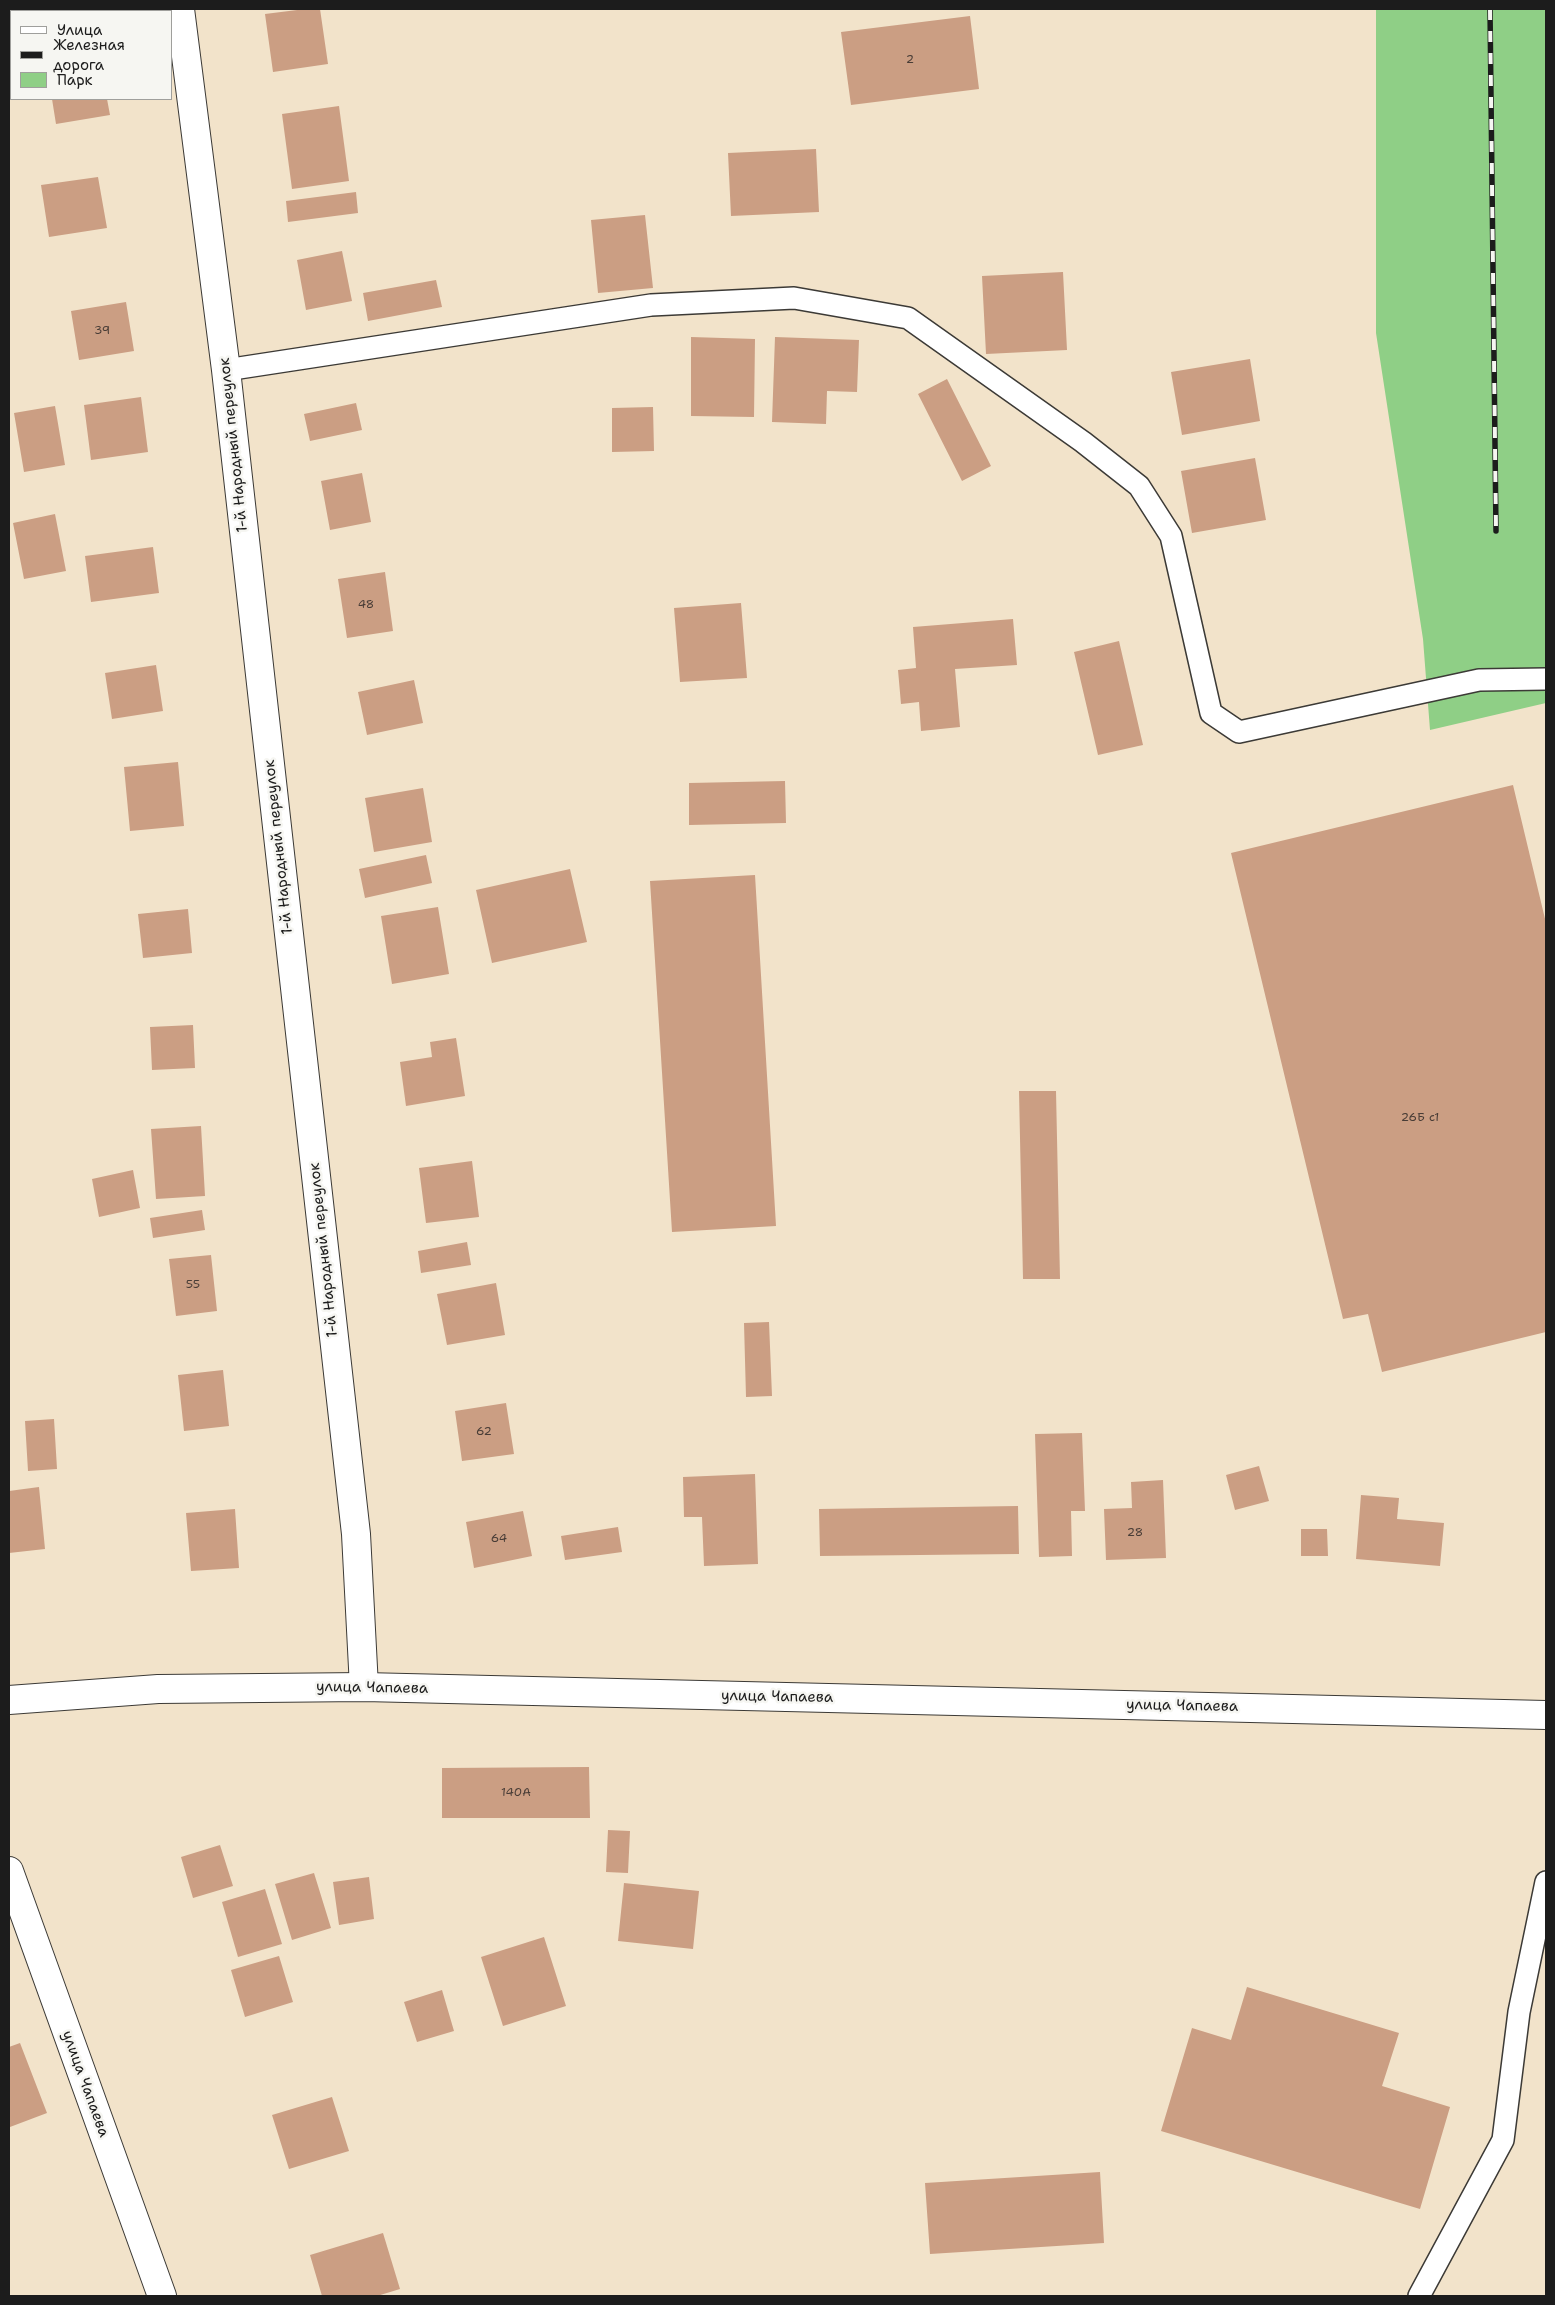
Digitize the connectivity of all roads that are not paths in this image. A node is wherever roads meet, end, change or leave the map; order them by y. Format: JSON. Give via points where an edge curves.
{"nodes":[{"id":1,"x":180,"y":9,"type":"edge"},
{"id":2,"x":226,"y":370,"type":"junction"},
{"id":3,"x":1546,"y":679,"type":"edge"},
{"id":4,"x":364,"y":1687,"type":"junction"},
{"id":5,"x":9,"y":1700,"type":"edge"},
{"id":6,"x":1546,"y":1715,"type":"edge"},
{"id":7,"x":9,"y":1871,"type":"edge"},
{"id":8,"x":1546,"y":1882,"type":"edge"},
{"id":9,"x":162,"y":2296,"type":"edge"},
{"id":10,"x":1419,"y":2296,"type":"edge"}],
"edges":[{"from":1,"to":2,"type":"street","name":"1-й Народный переулок"},
{"from":2,"to":3,"type":"lane","via":[[651,305],[794,298],[908,318],[1083,442],[1139,486],[1171,536],[1211,713],[1239,732],[1479,680]]},
{"from":2,"to":4,"type":"street","name":"1-й Народный переулок","via":[[356,1534]]},
{"from":4,"to":5,"type":"street","name":"улица Чапаева","via":[[158,1689]]},
{"from":4,"to":6,"type":"street","name":"улица Чапаева"},
{"from":7,"to":9,"type":"street","name":"улица Чапаева"},
{"from":8,"to":10,"type":"lane","via":[[1519,2012],[1503,2140]]}]}
